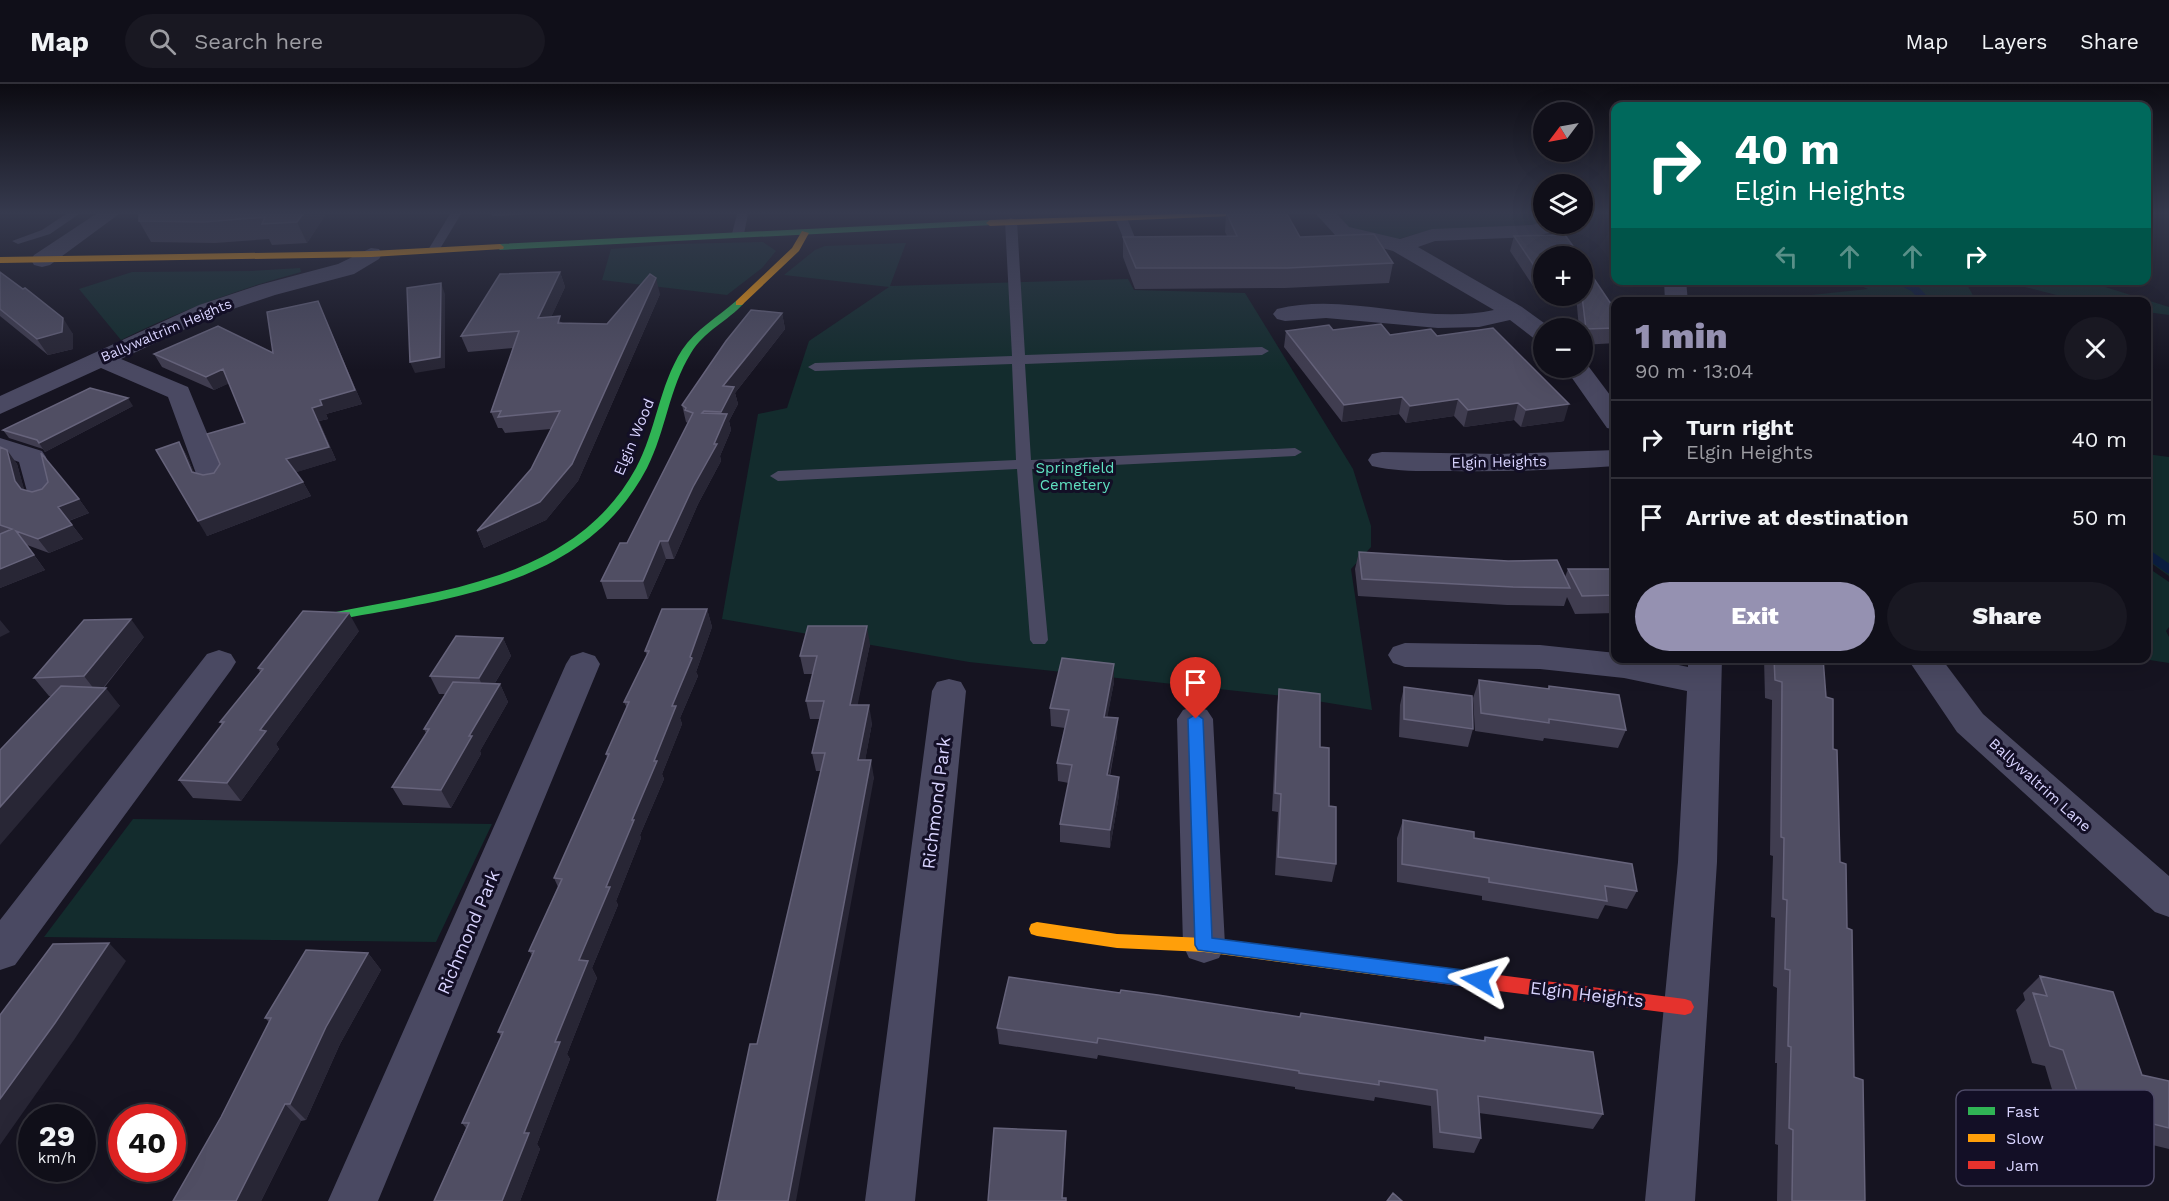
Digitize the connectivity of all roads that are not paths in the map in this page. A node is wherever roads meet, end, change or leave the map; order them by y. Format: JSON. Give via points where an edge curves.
{"nodes":[{"id":1,"x":351,"y":266,"type":"edge"},
{"id":2,"x":779,"y":266,"type":"edge"},
{"id":3,"x":1014,"y":266,"type":"edge"},
{"id":4,"x":1435,"y":266,"type":"edge"},
{"id":5,"x":1514,"y":312,"type":"junction"},
{"id":6,"x":1285,"y":314,"type":"dead end"},
{"id":7,"x":1533,"y":327,"type":"edge"},
{"id":8,"x":1262,"y":351,"type":"dead end"},
{"id":9,"x":100,"y":358,"type":"junction"},
{"id":10,"x":1020,"y":359,"type":"junction"},
{"id":11,"x":815,"y":367,"type":"dead end"},
{"id":12,"x":1584,"y":378,"type":"edge"},
{"id":13,"x":0,"y":380,"type":"edge"},
{"id":14,"x":31,"y":391,"type":"junction"},
{"id":15,"x":0,"y":406,"type":"edge"},
{"id":16,"x":1611,"y":415,"type":"edge"},
{"id":17,"x":0,"y":446,"type":"edge"},
{"id":18,"x":1295,"y":452,"type":"dead end"},
{"id":19,"x":1611,"y":458,"type":"edge"},
{"id":20,"x":1382,"y":460,"type":"dead end"},
{"id":21,"x":1024,"y":464,"type":"junction"},
{"id":22,"x":778,"y":476,"type":"dead end"},
{"id":23,"x":212,"y":479,"type":"edge"},
{"id":24,"x":42,"y":495,"type":"edge"},
{"id":25,"x":340,"y":615,"type":"edge"},
{"id":26,"x":1040,"y":640,"type":"dead end"},
{"id":27,"x":1405,"y":655,"type":"dead end"},
{"id":28,"x":191,"y":662,"type":"dead end"},
{"id":29,"x":1927,"y":663,"type":"edge"},
{"id":30,"x":583,"y":664,"type":"dead end"},
{"id":31,"x":1705,"y":670,"type":"edge"},
{"id":32,"x":950,"y":691,"type":"dead end"},
{"id":33,"x":1196,"y":719,"type":"dead end"},
{"id":34,"x":2169,"y":900,"type":"edge"},
{"id":35,"x":1037,"y":928,"type":"dead end"},
{"id":36,"x":1204,"y":945,"type":"junction"},
{"id":37,"x":0,"y":952,"type":"edge"},
{"id":38,"x":1685,"y":1007,"type":"junction"},
{"id":39,"x":353,"y":1201,"type":"edge"},
{"id":40,"x":890,"y":1201,"type":"edge"},
{"id":41,"x":1670,"y":1201,"type":"edge"}],
"edges":[{"from":1,"to":9,"type":"street","name":"Ballywaltrim Heights","via":[[207,310]]},
{"from":2,"to":25,"type":"main road","name":"Elgin Wood","via":[[696,339],[680,364],[642,468],[624,497],[595,530],[563,554],[498,581]]},
{"from":3,"to":10,"type":"lane"},
{"from":4,"to":5,"type":"street"},
{"from":5,"to":6,"type":"street","via":[[1479,320],[1438,321],[1326,311]]},
{"from":5,"to":7,"type":"street"},
{"from":8,"to":10,"type":"lane"},
{"from":9,"to":14,"type":"street","name":"Ballywaltrim Heights"},
{"from":9,"to":23,"type":"street","via":[[178,392]]},
{"from":10,"to":11,"type":"lane"},
{"from":10,"to":21,"type":"lane"},
{"from":12,"to":16,"type":"street"},
{"from":13,"to":14,"type":"street"},
{"from":14,"to":15,"type":"street","name":"Ballywaltrim Heights"},
{"from":17,"to":24,"type":"street","via":[[32,458]]},
{"from":18,"to":21,"type":"lane"},
{"from":19,"to":20,"type":"street","name":"Elgin Heights","via":[[1429,463]]},
{"from":21,"to":22,"type":"lane"},
{"from":21,"to":26,"type":"lane"},
{"from":27,"to":31,"type":"street","via":[[1540,657]]},
{"from":28,"to":37,"type":"street","via":[[219,663]]},
{"from":29,"to":34,"type":"street","name":"Ballywaltrim Lane","via":[[1970,723]]},
{"from":30,"to":39,"type":"street","name":"Richmond Park"},
{"from":31,"to":38,"type":"street","via":[[1695,924]]},
{"from":32,"to":40,"type":"street","name":"Richmond Park"},
{"from":33,"to":36,"type":"street"},
{"from":35,"to":36,"type":"main road","name":"Elgin Heights","via":[[1117,941]]},
{"from":36,"to":38,"type":"main road","name":"Elgin Heights"},
{"from":38,"to":41,"type":"street"}]}
